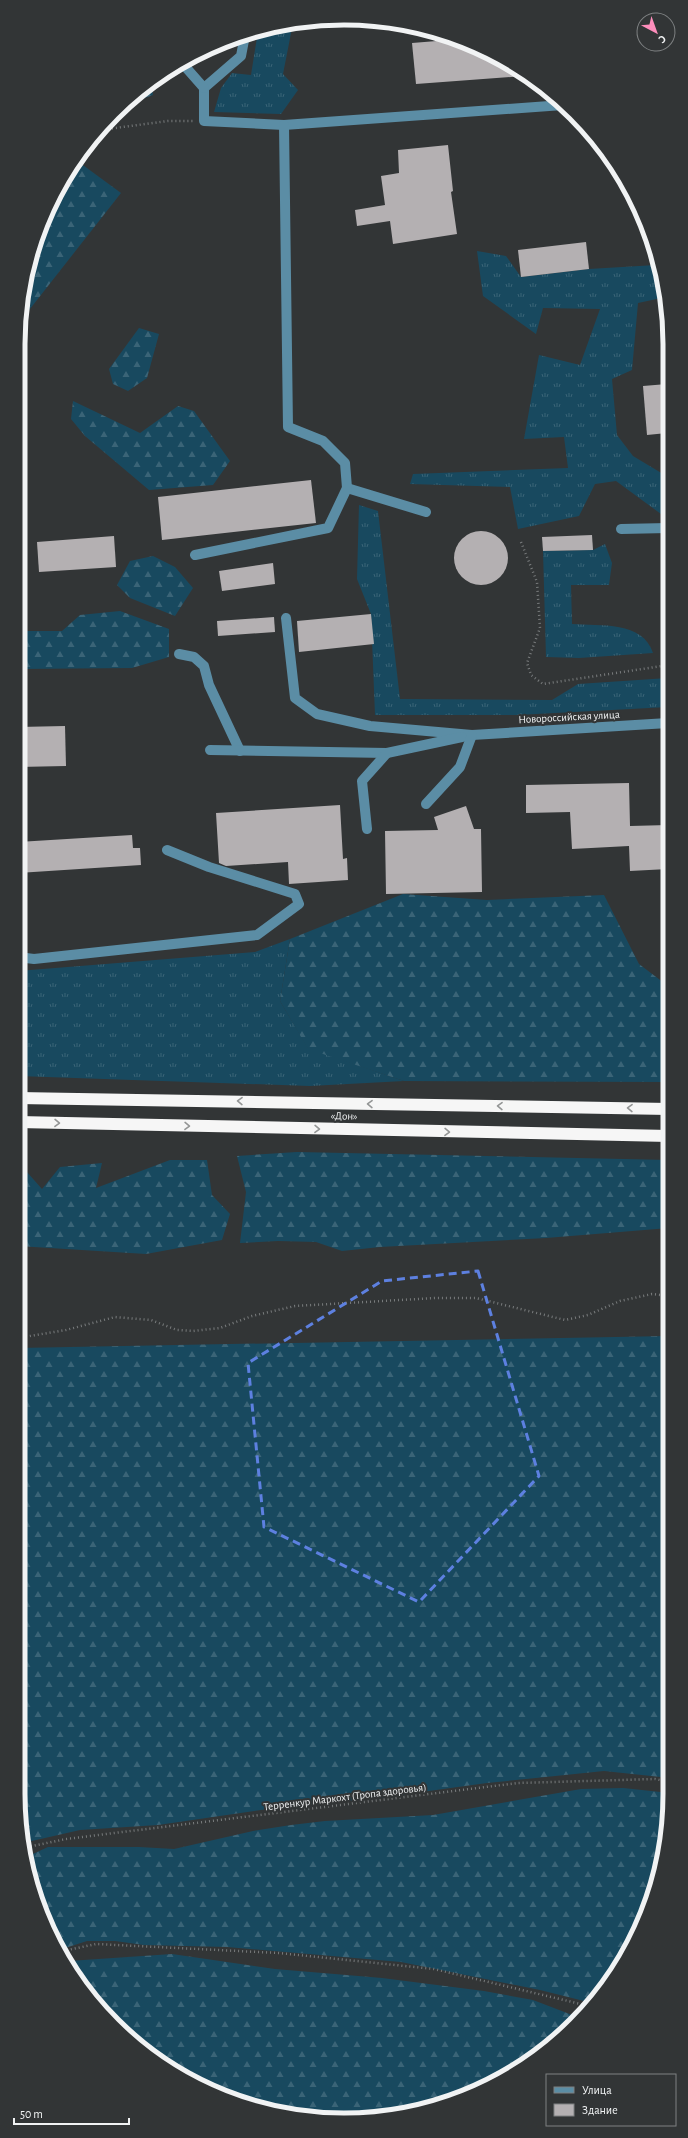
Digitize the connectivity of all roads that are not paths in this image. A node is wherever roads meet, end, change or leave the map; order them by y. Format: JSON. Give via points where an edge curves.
{"nodes":[{"id":1,"x":244,"y":41,"type":"edge"},
{"id":2,"x":186,"y":67,"type":"edge"},
{"id":3,"x":204,"y":88,"type":"junction"},
{"id":4,"x":556,"y":106,"type":"edge"},
{"id":5,"x":284,"y":125,"type":"junction"},
{"id":6,"x":348,"y":488,"type":"junction"},
{"id":7,"x":426,"y":512,"type":"dead end"},
{"id":8,"x":663,"y":528,"type":"edge"},
{"id":9,"x":621,"y":529,"type":"dead end"},
{"id":10,"x":195,"y":555,"type":"dead end"},
{"id":11,"x":286,"y":618,"type":"dead end"},
{"id":12,"x":179,"y":654,"type":"dead end"},
{"id":13,"x":663,"y":723,"type":"edge"},
{"id":14,"x":472,"y":735,"type":"junction"},
{"id":15,"x":210,"y":750,"type":"dead end"},
{"id":16,"x":240,"y":751,"type":"junction"},
{"id":17,"x":387,"y":753,"type":"junction"},
{"id":18,"x":426,"y":804,"type":"dead end"},
{"id":19,"x":367,"y":829,"type":"dead end"},
{"id":20,"x":167,"y":850,"type":"dead end"},
{"id":21,"x":25,"y":958,"type":"edge"},
{"id":22,"x":25,"y":1098,"type":"edge"},
{"id":23,"x":663,"y":1109,"type":"edge"},
{"id":24,"x":25,"y":1122,"type":"edge"},
{"id":25,"x":663,"y":1136,"type":"edge"}],
"edges":[{"from":1,"to":3,"type":"street","via":[[242,56]]},
{"from":2,"to":3,"type":"street"},
{"from":3,"to":5,"type":"street","via":[[204,121]]},
{"from":4,"to":5,"type":"street"},
{"from":5,"to":6,"type":"street","via":[[288,427],[323,441],[345,463]]},
{"from":6,"to":7,"type":"street"},
{"from":6,"to":10,"type":"street","via":[[328,528]]},
{"from":8,"to":9,"type":"street"},
{"from":11,"to":14,"type":"street","via":[[295,698],[317,714],[370,726]]},
{"from":12,"to":16,"type":"street","via":[[194,657],[204,666],[209,684]]},
{"from":13,"to":14,"type":"street","name":"Новороссийская улица"},
{"from":14,"to":17,"type":"street"},
{"from":14,"to":18,"type":"street","via":[[460,767]]},
{"from":15,"to":16,"type":"street"},
{"from":16,"to":17,"type":"street"},
{"from":17,"to":19,"type":"street","via":[[362,781]]},
{"from":20,"to":21,"type":"street","via":[[209,867],[295,894],[299,904],[257,936]]},
{"from":23,"to":22,"type":"highway","name":"«Дон»","one_way":true},
{"from":24,"to":25,"type":"highway","name":"«Дон»","one_way":true}]}
